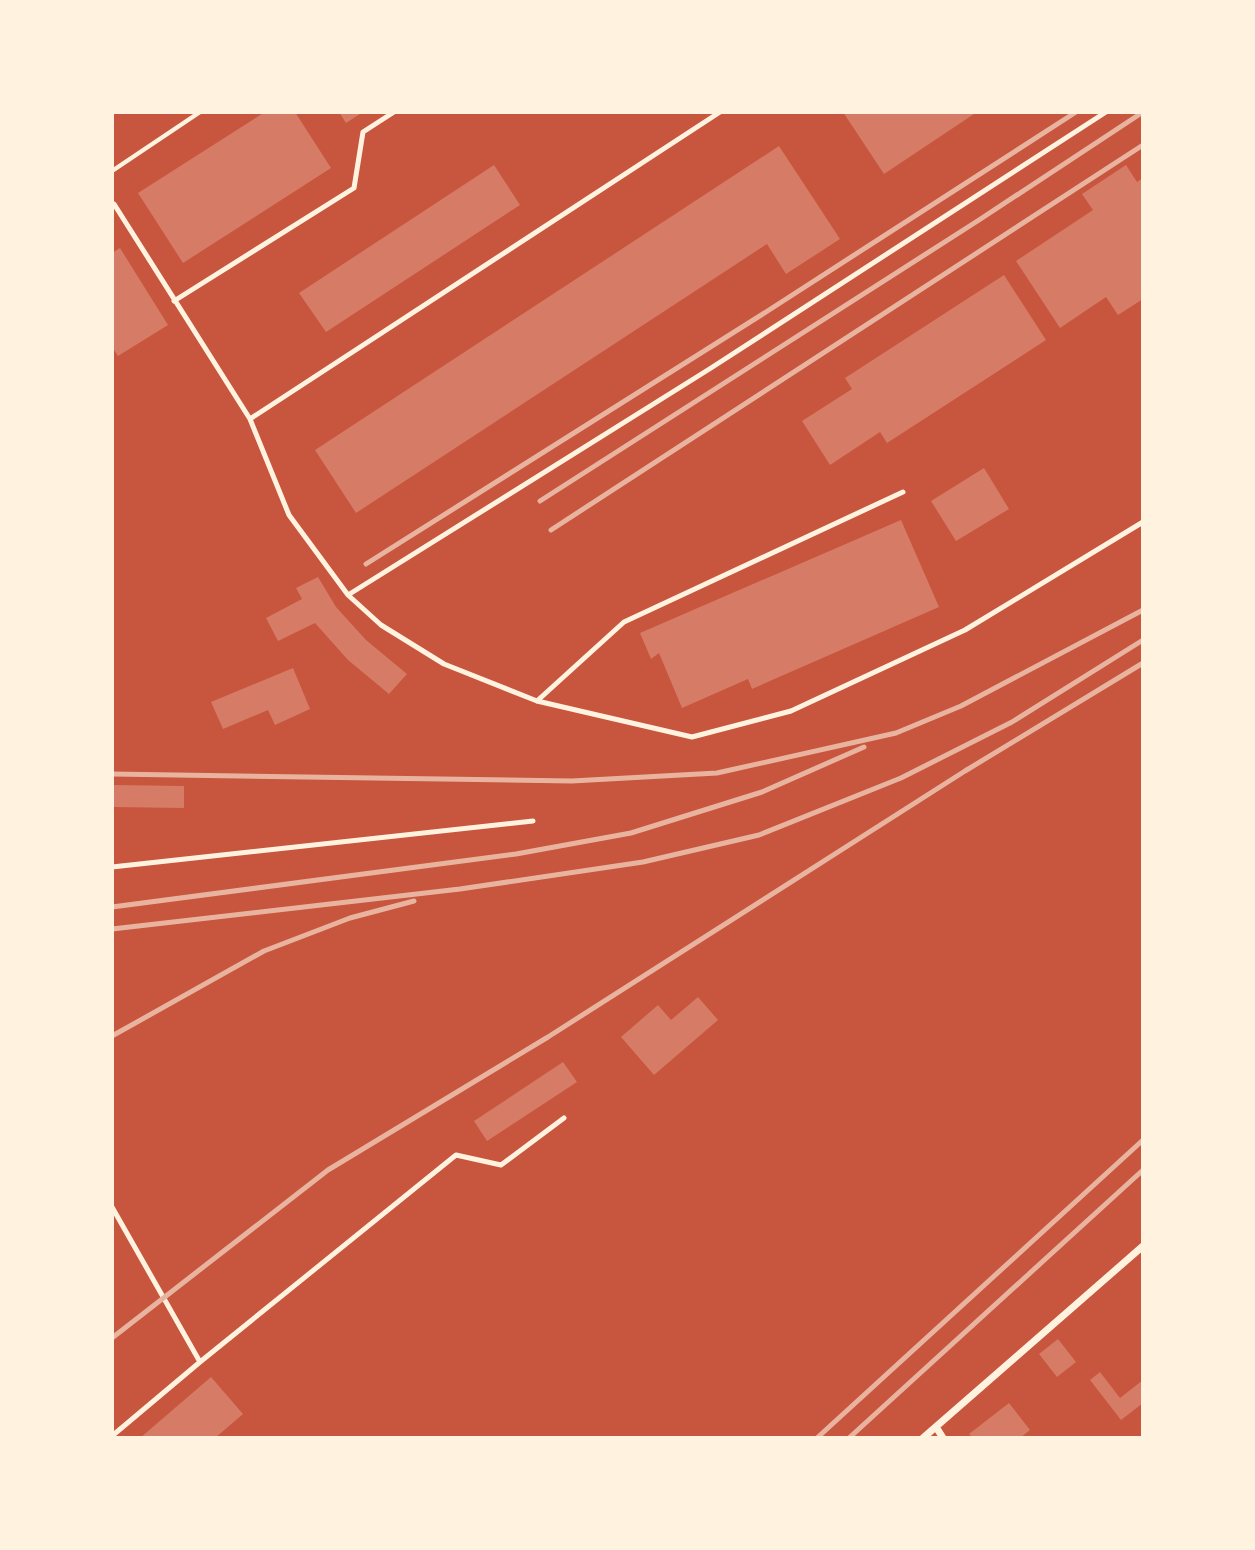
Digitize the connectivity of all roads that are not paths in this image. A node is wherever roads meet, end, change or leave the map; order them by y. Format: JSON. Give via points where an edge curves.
{"nodes":[{"id":1,"x":394,"y":112,"type":"edge"},
{"id":2,"x":720,"y":112,"type":"edge"},
{"id":3,"x":1106,"y":112,"type":"edge"},
{"id":4,"x":112,"y":205,"type":"edge"},
{"id":5,"x":174,"y":301,"type":"junction"},
{"id":6,"x":250,"y":419,"type":"junction"},
{"id":7,"x":903,"y":492,"type":"dead end"},
{"id":8,"x":1143,"y":522,"type":"edge"},
{"id":9,"x":348,"y":595,"type":"junction"},
{"id":10,"x":537,"y":701,"type":"junction"},
{"id":11,"x":533,"y":821,"type":"dead end"},
{"id":12,"x":112,"y":867,"type":"edge"},
{"id":13,"x":564,"y":1118,"type":"dead end"},
{"id":14,"x":112,"y":1206,"type":"edge"},
{"id":15,"x":1143,"y":1246,"type":"edge"},
{"id":16,"x":200,"y":1362,"type":"junction"},
{"id":17,"x":936,"y":1427,"type":"junction"},
{"id":18,"x":112,"y":1436,"type":"edge"},
{"id":19,"x":923,"y":1438,"type":"edge"},
{"id":20,"x":943,"y":1438,"type":"edge"}],
"edges":[{"from":1,"to":5,"type":"lane","via":[[363,132],[354,188]]},
{"from":2,"to":6,"type":"lane"},
{"from":3,"to":9,"type":"lane","via":[[711,368]]},
{"from":4,"to":5,"type":"lane"},
{"from":5,"to":6,"type":"lane"},
{"from":6,"to":9,"type":"lane","via":[[289,515]]},
{"from":7,"to":10,"type":"lane","via":[[624,622]]},
{"from":8,"to":10,"type":"lane","via":[[965,630],[791,711],[692,737]]},
{"from":9,"to":10,"type":"lane","via":[[381,625],[444,664]]},
{"from":11,"to":12,"type":"lane"},
{"from":13,"to":16,"type":"lane","via":[[501,1165],[456,1155]]},
{"from":14,"to":16,"type":"lane"},
{"from":15,"to":17,"type":"street"},
{"from":16,"to":18,"type":"lane"},
{"from":17,"to":19,"type":"street"},
{"from":17,"to":20,"type":"street"}]}
